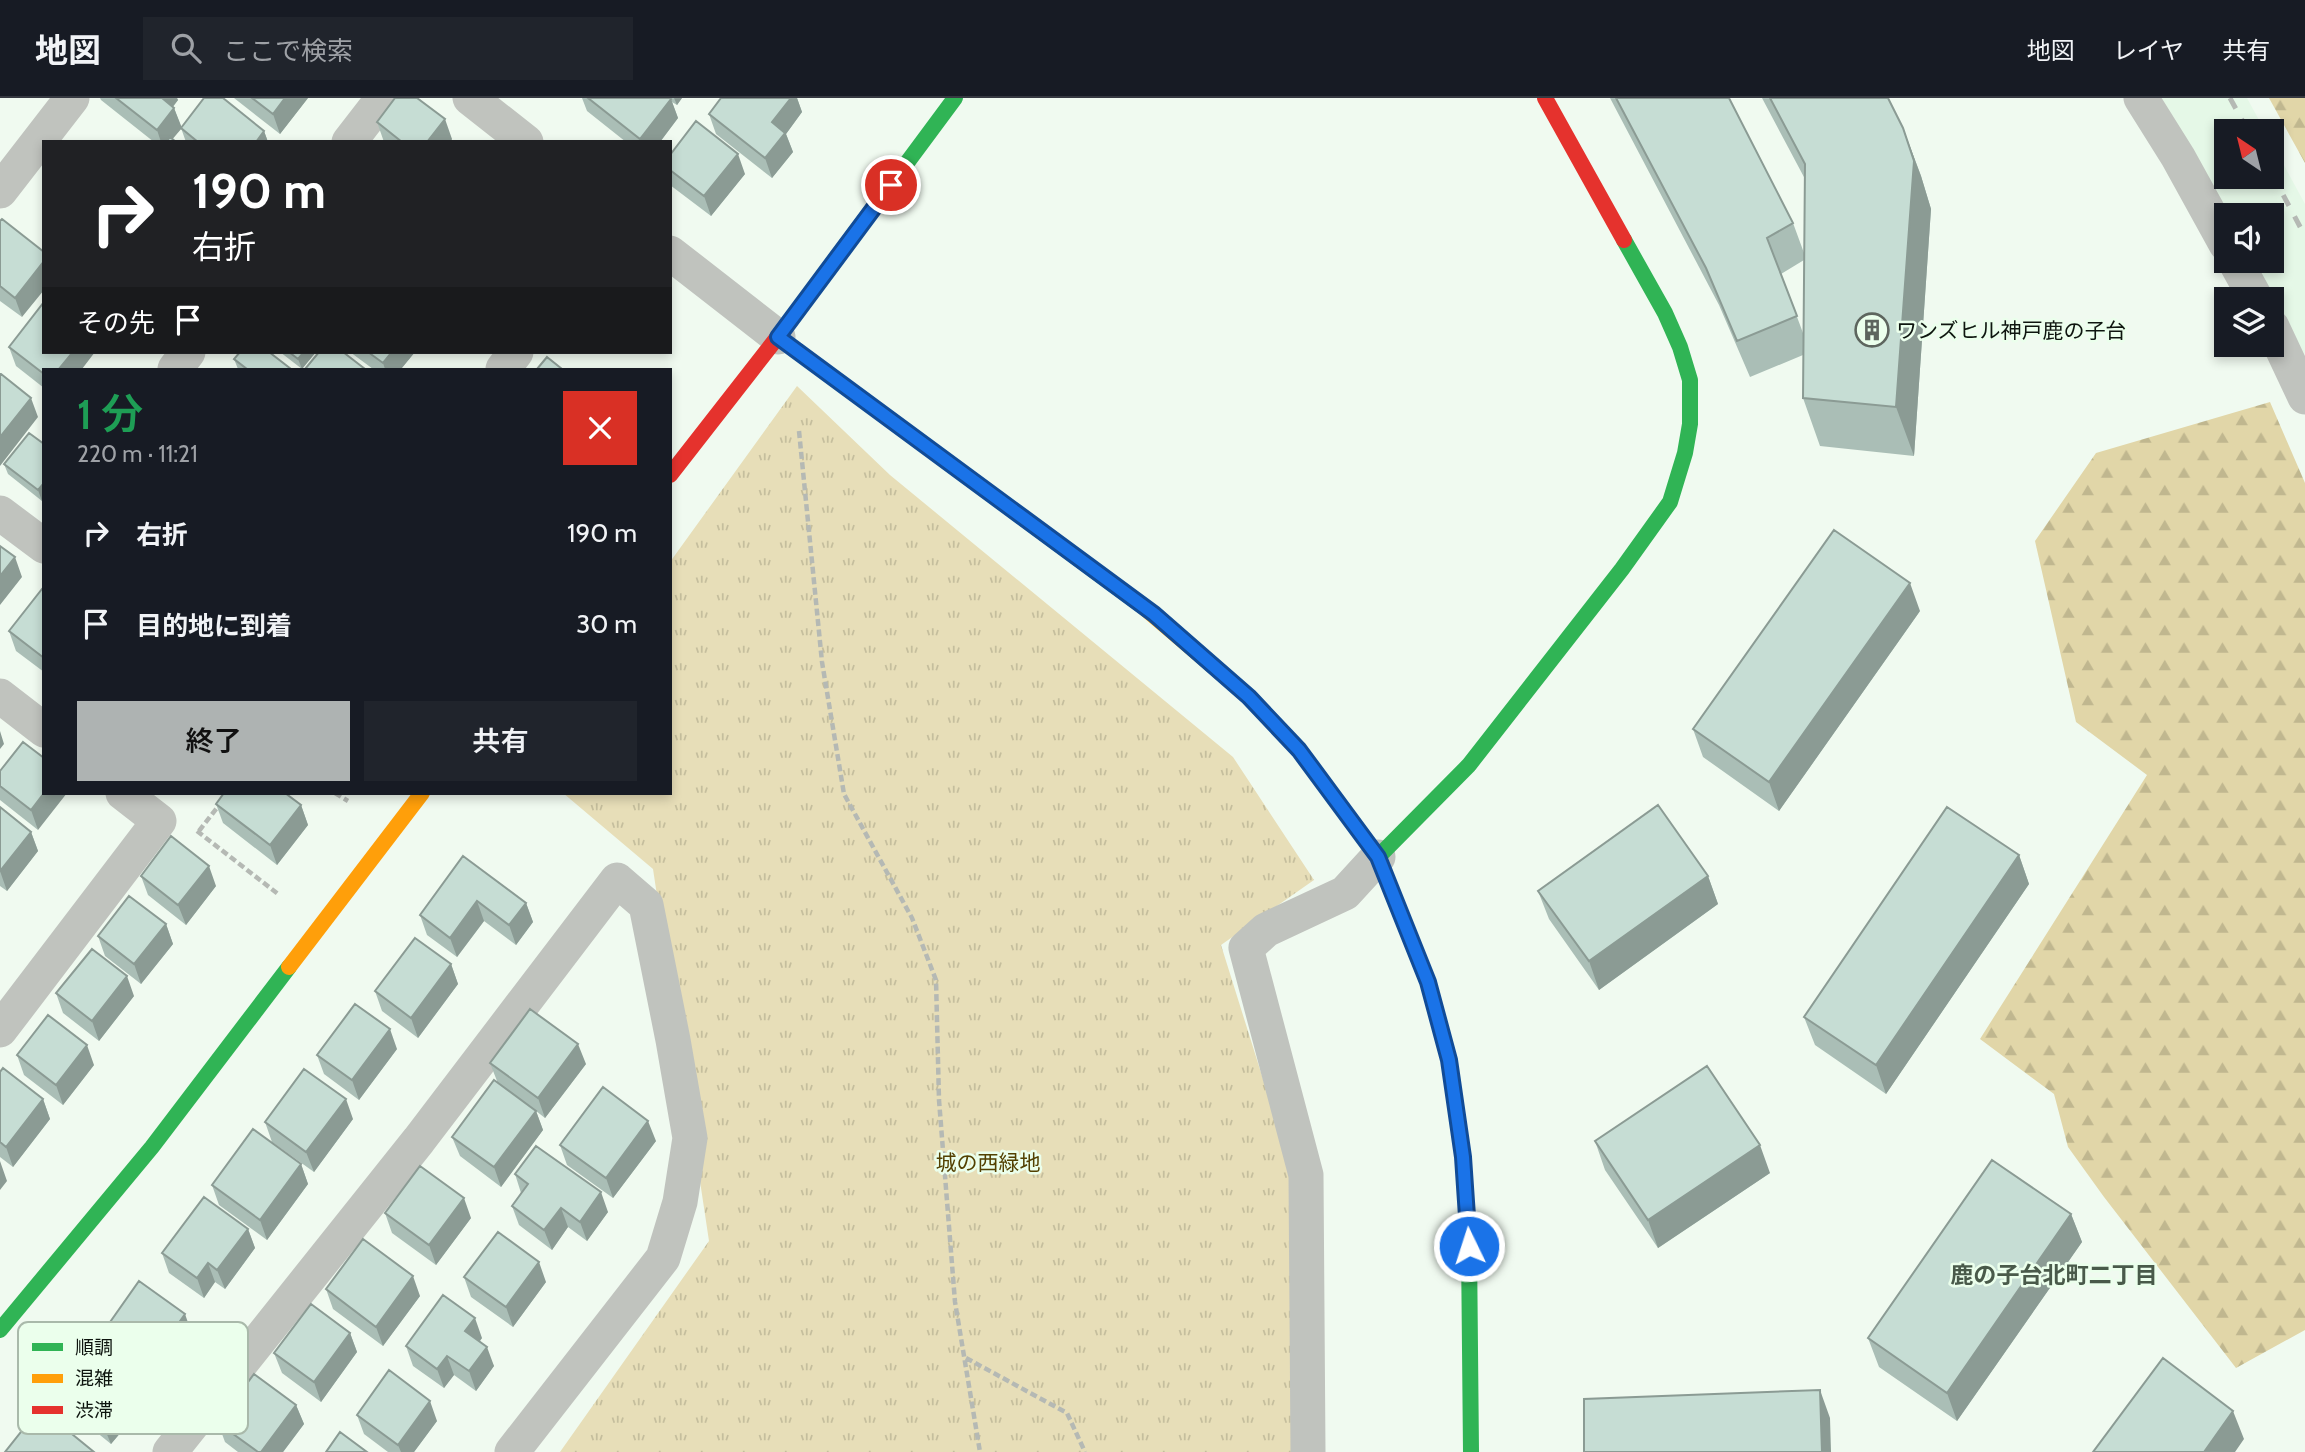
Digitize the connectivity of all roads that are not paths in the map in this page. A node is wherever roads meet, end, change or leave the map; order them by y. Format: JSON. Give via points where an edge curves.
{"nodes":[{"id":1,"x":72,"y":98,"type":"edge"},
{"id":2,"x":383,"y":98,"type":"edge"},
{"id":3,"x":470,"y":98,"type":"edge"},
{"id":4,"x":955,"y":98,"type":"edge"},
{"id":5,"x":1545,"y":98,"type":"edge"},
{"id":6,"x":2141,"y":98,"type":"edge"},
{"id":7,"x":351,"y":140,"type":"edge"},
{"id":8,"x":523,"y":140,"type":"edge"},
{"id":9,"x":0,"y":191,"type":"edge"},
{"id":10,"x":2214,"y":222,"type":"edge"},
{"id":11,"x":672,"y":255,"type":"edge"},
{"id":12,"x":778,"y":337,"type":"junction"},
{"id":13,"x":2284,"y":352,"type":"edge"},
{"id":14,"x":186,"y":354,"type":"edge"},
{"id":15,"x":514,"y":354,"type":"edge"},
{"id":16,"x":176,"y":368,"type":"edge"},
{"id":17,"x":504,"y":368,"type":"edge"},
{"id":18,"x":2305,"y":397,"type":"edge"},
{"id":19,"x":672,"y":472,"type":"edge"},
{"id":20,"x":0,"y":513,"type":"edge"},
{"id":21,"x":42,"y":542,"type":"edge"},
{"id":22,"x":0,"y":696,"type":"edge"},
{"id":23,"x":42,"y":728,"type":"edge"},
{"id":24,"x":126,"y":795,"type":"edge"},
{"id":25,"x":420,"y":795,"type":"edge"},
{"id":26,"x":1378,"y":857,"type":"junction"},
{"id":27,"x":0,"y":1030,"type":"edge"},
{"id":28,"x":0,"y":1331,"type":"edge"},
{"id":29,"x":248,"y":1354,"type":"edge"},
{"id":30,"x":184,"y":1434,"type":"edge"},
{"id":31,"x":170,"y":1452,"type":"edge"},
{"id":32,"x":512,"y":1452,"type":"edge"},
{"id":33,"x":1308,"y":1452,"type":"edge"},
{"id":34,"x":1471,"y":1452,"type":"edge"}],
"edges":[{"from":1,"to":9,"type":"street"},
{"from":2,"to":7,"type":"street"},
{"from":3,"to":8,"type":"street"},
{"from":4,"to":12,"type":"street"},
{"from":5,"to":26,"type":"street","via":[[1680,347],[1690,380],[1685,453],[1670,502],[1622,569],[1468,765]]},
{"from":6,"to":10,"type":"street"},
{"from":11,"to":12,"type":"street"},
{"from":12,"to":19,"type":"street"},
{"from":12,"to":26,"type":"street","via":[[1154,614],[1249,697],[1299,750]]},
{"from":13,"to":18,"type":"street"},
{"from":14,"to":16,"type":"street"},
{"from":15,"to":17,"type":"street"},
{"from":20,"to":21,"type":"street"},
{"from":22,"to":23,"type":"street"},
{"from":24,"to":27,"type":"street","via":[[159,821]]},
{"from":25,"to":28,"type":"street","via":[[152,1147]]},
{"from":26,"to":33,"type":"street","via":[[1345,892],[1266,930],[1246,948],[1306,1175]]},
{"from":26,"to":34,"type":"street","via":[[1428,982],[1449,1060],[1463,1157],[1469,1246]]},
{"from":29,"to":32,"type":"street","via":[[617,880],[646,905],[671,1027],[690,1138],[680,1202],[663,1258]]},
{"from":30,"to":31,"type":"street"}]}
